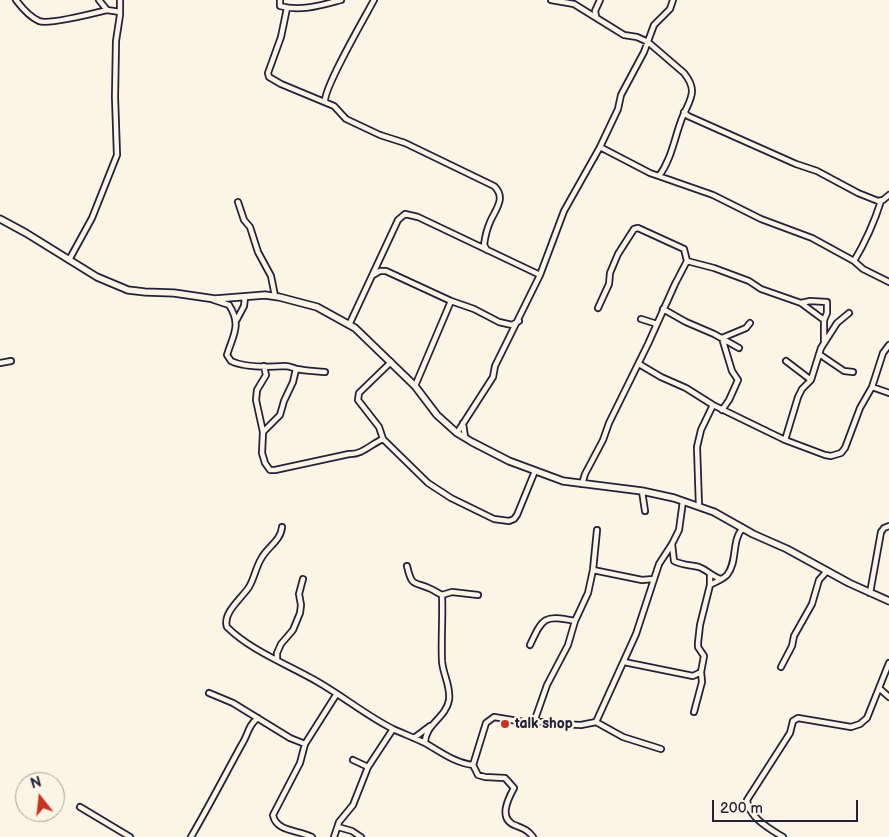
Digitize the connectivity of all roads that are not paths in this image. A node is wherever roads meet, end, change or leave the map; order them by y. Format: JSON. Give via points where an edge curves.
{"nodes":[{"id":1,"x":16,"y":0,"type":"edge"},
{"id":2,"x":99,"y":0,"type":"edge"},
{"id":3,"x":120,"y":0,"type":"edge"},
{"id":4,"x":280,"y":0,"type":"edge"},
{"id":5,"x":341,"y":0,"type":"edge"},
{"id":6,"x":374,"y":0,"type":"edge"},
{"id":7,"x":551,"y":0,"type":"edge"},
{"id":8,"x":600,"y":0,"type":"edge"},
{"id":9,"x":673,"y":0,"type":"edge"},
{"id":10,"x":286,"y":8,"type":"junction"},
{"id":11,"x":108,"y":10,"type":"junction"},
{"id":12,"x":120,"y":12,"type":"junction"},
{"id":13,"x":596,"y":16,"type":"junction"},
{"id":14,"x":648,"y":42,"type":"junction"},
{"id":15,"x":325,"y":102,"type":"junction"},
{"id":16,"x":684,"y":112,"type":"junction"},
{"id":17,"x":600,"y":147,"type":"junction"},
{"id":18,"x":659,"y":176,"type":"junction"},
{"id":19,"x":889,"y":195,"type":"edge"},
{"id":20,"x":881,"y":201,"type":"junction"},
{"id":21,"x":238,"y":202,"type":"dead end"},
{"id":22,"x":0,"y":219,"type":"edge"},
{"id":23,"x":487,"y":250,"type":"junction"},
{"id":24,"x":69,"y":260,"type":"junction"},
{"id":25,"x":378,"y":261,"type":"junction"},
{"id":26,"x":687,"y":262,"type":"junction"},
{"id":27,"x":854,"y":262,"type":"junction"},
{"id":28,"x":384,"y":270,"type":"junction"},
{"id":29,"x":530,"y":270,"type":"junction"},
{"id":30,"x":540,"y":275,"type":"junction"},
{"id":31,"x":372,"y":276,"type":"junction"},
{"id":32,"x":889,"y":282,"type":"edge"},
{"id":33,"x":535,"y":285,"type":"junction"},
{"id":34,"x":275,"y":296,"type":"junction"},
{"id":35,"x":245,"y":297,"type":"junction"},
{"id":36,"x":208,"y":298,"type":"junction"},
{"id":37,"x":451,"y":301,"type":"junction"},
{"id":38,"x":801,"y":303,"type":"junction"},
{"id":39,"x":598,"y":308,"type":"dead end"},
{"id":40,"x":664,"y":309,"type":"junction"},
{"id":41,"x":849,"y":314,"type":"dead end"},
{"id":42,"x":641,"y":319,"type":"dead end"},
{"id":43,"x":824,"y":320,"type":"junction"},
{"id":44,"x":236,"y":321,"type":"junction"},
{"id":45,"x":519,"y":321,"type":"junction"},
{"id":46,"x":750,"y":323,"type":"dead end"},
{"id":47,"x":657,"y":324,"type":"junction"},
{"id":48,"x":349,"y":326,"type":"junction"},
{"id":49,"x":722,"y":338,"type":"junction"},
{"id":50,"x":824,"y":342,"type":"junction"},
{"id":51,"x":889,"y":346,"type":"edge"},
{"id":52,"x":739,"y":348,"type":"dead end"},
{"id":53,"x":820,"y":354,"type":"junction"},
{"id":54,"x":11,"y":361,"type":"dead end"},
{"id":55,"x":786,"y":361,"type":"dead end"},
{"id":56,"x":0,"y":362,"type":"edge"},
{"id":57,"x":392,"y":362,"type":"junction"},
{"id":58,"x":639,"y":364,"type":"junction"},
{"id":59,"x":264,"y":366,"type":"junction"},
{"id":60,"x":296,"y":369,"type":"junction"},
{"id":61,"x":325,"y":372,"type":"dead end"},
{"id":62,"x":853,"y":372,"type":"dead end"},
{"id":63,"x":812,"y":380,"type":"junction"},
{"id":64,"x":415,"y":386,"type":"junction"},
{"id":65,"x":872,"y":387,"type":"junction"},
{"id":66,"x":889,"y":393,"type":"edge"},
{"id":67,"x":713,"y":405,"type":"junction"},
{"id":68,"x":722,"y":410,"type":"junction"},
{"id":69,"x":463,"y":423,"type":"junction"},
{"id":70,"x":263,"y":432,"type":"junction"},
{"id":71,"x":456,"y":433,"type":"junction"},
{"id":72,"x":465,"y":437,"type":"junction"},
{"id":73,"x":383,"y":439,"type":"junction"},
{"id":74,"x":785,"y":440,"type":"junction"},
{"id":75,"x":275,"y":470,"type":"junction"},
{"id":76,"x":535,"y":472,"type":"junction"},
{"id":77,"x":266,"y":475,"type":"dead end"},
{"id":78,"x":582,"y":484,"type":"junction"},
{"id":79,"x":642,"y":491,"type":"junction"},
{"id":80,"x":683,"y":501,"type":"junction"},
{"id":81,"x":700,"y":506,"type":"junction"},
{"id":82,"x":644,"y":511,"type":"dead end"},
{"id":83,"x":889,"y":526,"type":"edge"},
{"id":84,"x":282,"y":527,"type":"dead end"},
{"id":85,"x":743,"y":528,"type":"junction"},
{"id":86,"x":598,"y":530,"type":"dead end"},
{"id":87,"x":672,"y":544,"type":"junction"},
{"id":88,"x":408,"y":566,"type":"dead end"},
{"id":89,"x":593,"y":570,"type":"junction"},
{"id":90,"x":827,"y":571,"type":"junction"},
{"id":91,"x":710,"y":575,"type":"junction"},
{"id":92,"x":304,"y":579,"type":"dead end"},
{"id":93,"x":653,"y":580,"type":"junction"},
{"id":94,"x":721,"y":580,"type":"junction"},
{"id":95,"x":710,"y":585,"type":"junction"},
{"id":96,"x":870,"y":593,"type":"junction"},
{"id":97,"x":442,"y":595,"type":"junction"},
{"id":98,"x":478,"y":595,"type":"dead end"},
{"id":99,"x":889,"y":601,"type":"edge"},
{"id":100,"x":575,"y":621,"type":"junction"},
{"id":101,"x":530,"y":645,"type":"dead end"},
{"id":102,"x":277,"y":660,"type":"junction"},
{"id":103,"x":624,"y":662,"type":"junction"},
{"id":104,"x":889,"y":663,"type":"edge"},
{"id":105,"x":781,"y":667,"type":"dead end"},
{"id":106,"x":701,"y":672,"type":"junction"},
{"id":107,"x":879,"y":688,"type":"junction"},
{"id":108,"x":209,"y":693,"type":"dead end"},
{"id":109,"x":336,"y":695,"type":"junction"},
{"id":110,"x":889,"y":697,"type":"edge"},
{"id":111,"x":694,"y":712,"type":"dead end"},
{"id":112,"x":258,"y":718,"type":"junction"},
{"id":113,"x":534,"y":722,"type":"junction"},
{"id":114,"x":596,"y":722,"type":"junction"},
{"id":115,"x":431,"y":725,"type":"junction"},
{"id":116,"x":393,"y":729,"type":"junction"},
{"id":117,"x":414,"y":738,"type":"junction"},
{"id":118,"x":424,"y":743,"type":"junction"},
{"id":119,"x":305,"y":744,"type":"junction"},
{"id":120,"x":661,"y":749,"type":"dead end"},
{"id":121,"x":353,"y":760,"type":"dead end"},
{"id":122,"x":473,"y":765,"type":"junction"},
{"id":123,"x":368,"y":767,"type":"junction"},
{"id":124,"x":80,"y":807,"type":"dead end"},
{"id":125,"x":338,"y":826,"type":"junction"},
{"id":126,"x":130,"y":837,"type":"edge"},
{"id":127,"x":192,"y":837,"type":"edge"},
{"id":128,"x":312,"y":837,"type":"edge"},
{"id":129,"x":334,"y":837,"type":"edge"},
{"id":130,"x":361,"y":837,"type":"edge"},
{"id":131,"x":533,"y":837,"type":"edge"},
{"id":132,"x":783,"y":837,"type":"edge"}],
"edges":[{"from":1,"to":11,"type":"street","via":[[31,16],[45,22]]},
{"from":2,"to":11,"type":"street"},
{"from":3,"to":12,"type":"street"},
{"from":4,"to":10,"type":"street","via":[[280,6]]},
{"from":5,"to":10,"type":"street","via":[[315,7]]},
{"from":6,"to":15,"type":"street","via":[[338,66],[325,94]]},
{"from":7,"to":13,"type":"street","via":[[574,4]]},
{"from":8,"to":13,"type":"street"},
{"from":9,"to":14,"type":"street","via":[[670,9],[654,25]]},
{"from":10,"to":15,"type":"street","via":[[281,37],[268,75],[281,84]]},
{"from":11,"to":12,"type":"street"},
{"from":12,"to":24,"type":"street","via":[[116,41],[117,155],[92,218]]},
{"from":13,"to":14,"type":"street","via":[[624,35]]},
{"from":14,"to":16,"type":"street","via":[[689,79],[692,93]]},
{"from":14,"to":17,"type":"street","via":[[621,95]]},
{"from":15,"to":23,"type":"street","via":[[334,106],[346,119],[494,186],[500,201],[486,235],[484,245]]},
{"from":16,"to":18,"type":"street","via":[[670,155]]},
{"from":16,"to":20,"type":"street","via":[[750,145]]},
{"from":17,"to":18,"type":"street"},
{"from":17,"to":30,"type":"street","via":[[564,211]]},
{"from":18,"to":27,"type":"street","via":[[713,195],[761,219],[812,238]]},
{"from":19,"to":20,"type":"street"},
{"from":20,"to":27,"type":"street","via":[[870,234]]},
{"from":21,"to":34,"type":"street","via":[[271,276]]},
{"from":22,"to":24,"type":"street"},
{"from":23,"to":25,"type":"street","via":[[405,214],[398,220]]},
{"from":23,"to":29,"type":"street"},
{"from":24,"to":36,"type":"street","via":[[128,290]]},
{"from":25,"to":28,"type":"street"},
{"from":25,"to":31,"type":"street"},
{"from":26,"to":38,"type":"street","via":[[714,268],[749,281],[761,290]]},
{"from":26,"to":39,"type":"street","via":[[682,247],[636,228],[618,254]]},
{"from":26,"to":40,"type":"street"},
{"from":27,"to":32,"type":"street"},
{"from":28,"to":31,"type":"street"},
{"from":28,"to":37,"type":"street"},
{"from":29,"to":30,"type":"street"},
{"from":29,"to":33,"type":"street"},
{"from":30,"to":33,"type":"street"},
{"from":31,"to":48,"type":"street"},
{"from":33,"to":45,"type":"street"},
{"from":34,"to":35,"type":"street"},
{"from":34,"to":48,"type":"street","via":[[316,306]]},
{"from":35,"to":36,"type":"street"},
{"from":35,"to":44,"type":"street"},
{"from":36,"to":44,"type":"street","via":[[226,303]]},
{"from":37,"to":45,"type":"street","via":[[507,325]]},
{"from":37,"to":64,"type":"street"},
{"from":38,"to":43,"type":"street"},
{"from":38,"to":43,"type":"street","via":[[827,302]]},
{"from":40,"to":47,"type":"street"},
{"from":40,"to":49,"type":"street"},
{"from":41,"to":50,"type":"street","via":[[837,323]]},
{"from":42,"to":47,"type":"street"},
{"from":43,"to":50,"type":"street"},
{"from":44,"to":59,"type":"street","via":[[228,358],[234,363]]},
{"from":45,"to":69,"type":"street","via":[[492,377]]},
{"from":46,"to":49,"type":"street","via":[[746,328]]},
{"from":47,"to":58,"type":"street"},
{"from":48,"to":57,"type":"street"},
{"from":49,"to":52,"type":"street"},
{"from":49,"to":68,"type":"street","via":[[738,380]]},
{"from":50,"to":53,"type":"street"},
{"from":51,"to":65,"type":"street","via":[[883,353]]},
{"from":53,"to":62,"type":"street","via":[[844,371]]},
{"from":53,"to":63,"type":"street"},
{"from":54,"to":56,"type":"street"},
{"from":55,"to":63,"type":"street"},
{"from":57,"to":64,"type":"street"},
{"from":57,"to":73,"type":"street","via":[[358,397],[379,427]]},
{"from":58,"to":67,"type":"street"},
{"from":58,"to":78,"type":"street"},
{"from":59,"to":60,"type":"street"},
{"from":59,"to":70,"type":"street","via":[[266,375],[256,394]]},
{"from":60,"to":61,"type":"street"},
{"from":60,"to":70,"type":"street","via":[[280,415]]},
{"from":63,"to":74,"type":"street","via":[[798,397]]},
{"from":64,"to":71,"type":"street"},
{"from":65,"to":66,"type":"street"},
{"from":65,"to":74,"type":"street","via":[[841,453],[825,455]]},
{"from":67,"to":68,"type":"street"},
{"from":67,"to":81,"type":"street","via":[[697,447]]},
{"from":68,"to":74,"type":"street"},
{"from":69,"to":71,"type":"street"},
{"from":69,"to":72,"type":"street"},
{"from":70,"to":75,"type":"street","via":[[263,460],[267,468]]},
{"from":71,"to":72,"type":"street"},
{"from":72,"to":76,"type":"street"},
{"from":73,"to":75,"type":"street","via":[[357,455]]},
{"from":73,"to":76,"type":"street","via":[[428,483],[451,498],[502,521],[514,519]]},
{"from":75,"to":77,"type":"street"},
{"from":76,"to":78,"type":"street"},
{"from":78,"to":79,"type":"street"},
{"from":79,"to":80,"type":"street"},
{"from":79,"to":82,"type":"street"},
{"from":80,"to":81,"type":"street"},
{"from":80,"to":87,"type":"street","via":[[679,530]]},
{"from":81,"to":85,"type":"street"},
{"from":83,"to":96,"type":"street","via":[[882,532]]},
{"from":84,"to":102,"type":"street","via":[[280,536],[261,558],[250,586],[228,614],[226,623],[232,632]]},
{"from":85,"to":90,"type":"street"},
{"from":85,"to":94,"type":"street","via":[[738,532],[733,563]]},
{"from":86,"to":89,"type":"street"},
{"from":87,"to":91,"type":"street","via":[[674,561],[700,568]]},
{"from":87,"to":93,"type":"street","via":[[660,559]]},
{"from":88,"to":97,"type":"street","via":[[414,583]]},
{"from":89,"to":93,"type":"street"},
{"from":89,"to":100,"type":"street","via":[[588,593]]},
{"from":90,"to":96,"type":"street"},
{"from":90,"to":105,"type":"street","via":[[819,580],[812,604]]},
{"from":91,"to":94,"type":"street"},
{"from":91,"to":95,"type":"street"},
{"from":92,"to":102,"type":"street","via":[[299,594],[300,613],[293,630],[281,644]]},
{"from":93,"to":103,"type":"street"},
{"from":94,"to":95,"type":"street"},
{"from":95,"to":106,"type":"street","via":[[698,643],[704,656]]},
{"from":96,"to":99,"type":"street"},
{"from":97,"to":98,"type":"street","via":[[452,592]]},
{"from":97,"to":115,"type":"street","via":[[442,661],[449,698],[441,716]]},
{"from":100,"to":101,"type":"street","via":[[549,618],[536,630]]},
{"from":100,"to":113,"type":"street","via":[[568,645],[547,685]]},
{"from":102,"to":109,"type":"street"},
{"from":103,"to":106,"type":"street","via":[[693,676]]},
{"from":103,"to":114,"type":"street"},
{"from":104,"to":107,"type":"street"},
{"from":106,"to":111,"type":"street","via":[[702,682]]},
{"from":107,"to":110,"type":"street"},
{"from":107,"to":132,"type":"street","via":[[867,718],[860,724],[851,727],[798,718],[793,721],[790,734],[747,800],[755,817]]},
{"from":108,"to":112,"type":"street"},
{"from":109,"to":116,"type":"street"},
{"from":109,"to":119,"type":"street"},
{"from":112,"to":119,"type":"street"},
{"from":112,"to":127,"type":"street","via":[[250,726]]},
{"from":113,"to":114,"type":"street","via":[[575,725]]},
{"from":113,"to":122,"type":"street","via":[[491,718],[486,723]]},
{"from":114,"to":120,"type":"street","via":[[623,737]]},
{"from":115,"to":117,"type":"street"},
{"from":115,"to":118,"type":"street"},
{"from":116,"to":117,"type":"street"},
{"from":116,"to":123,"type":"street"},
{"from":117,"to":118,"type":"street"},
{"from":118,"to":122,"type":"street","via":[[451,758]]},
{"from":119,"to":128,"type":"street","via":[[300,763],[273,818],[285,828]]},
{"from":121,"to":123,"type":"street"},
{"from":122,"to":131,"type":"street","via":[[478,774],[509,781],[514,788],[505,808],[506,816],[512,824],[526,829]]},
{"from":123,"to":125,"type":"street","via":[[353,805]]},
{"from":124,"to":126,"type":"street"},
{"from":125,"to":129,"type":"street"},
{"from":125,"to":130,"type":"street"}]}
